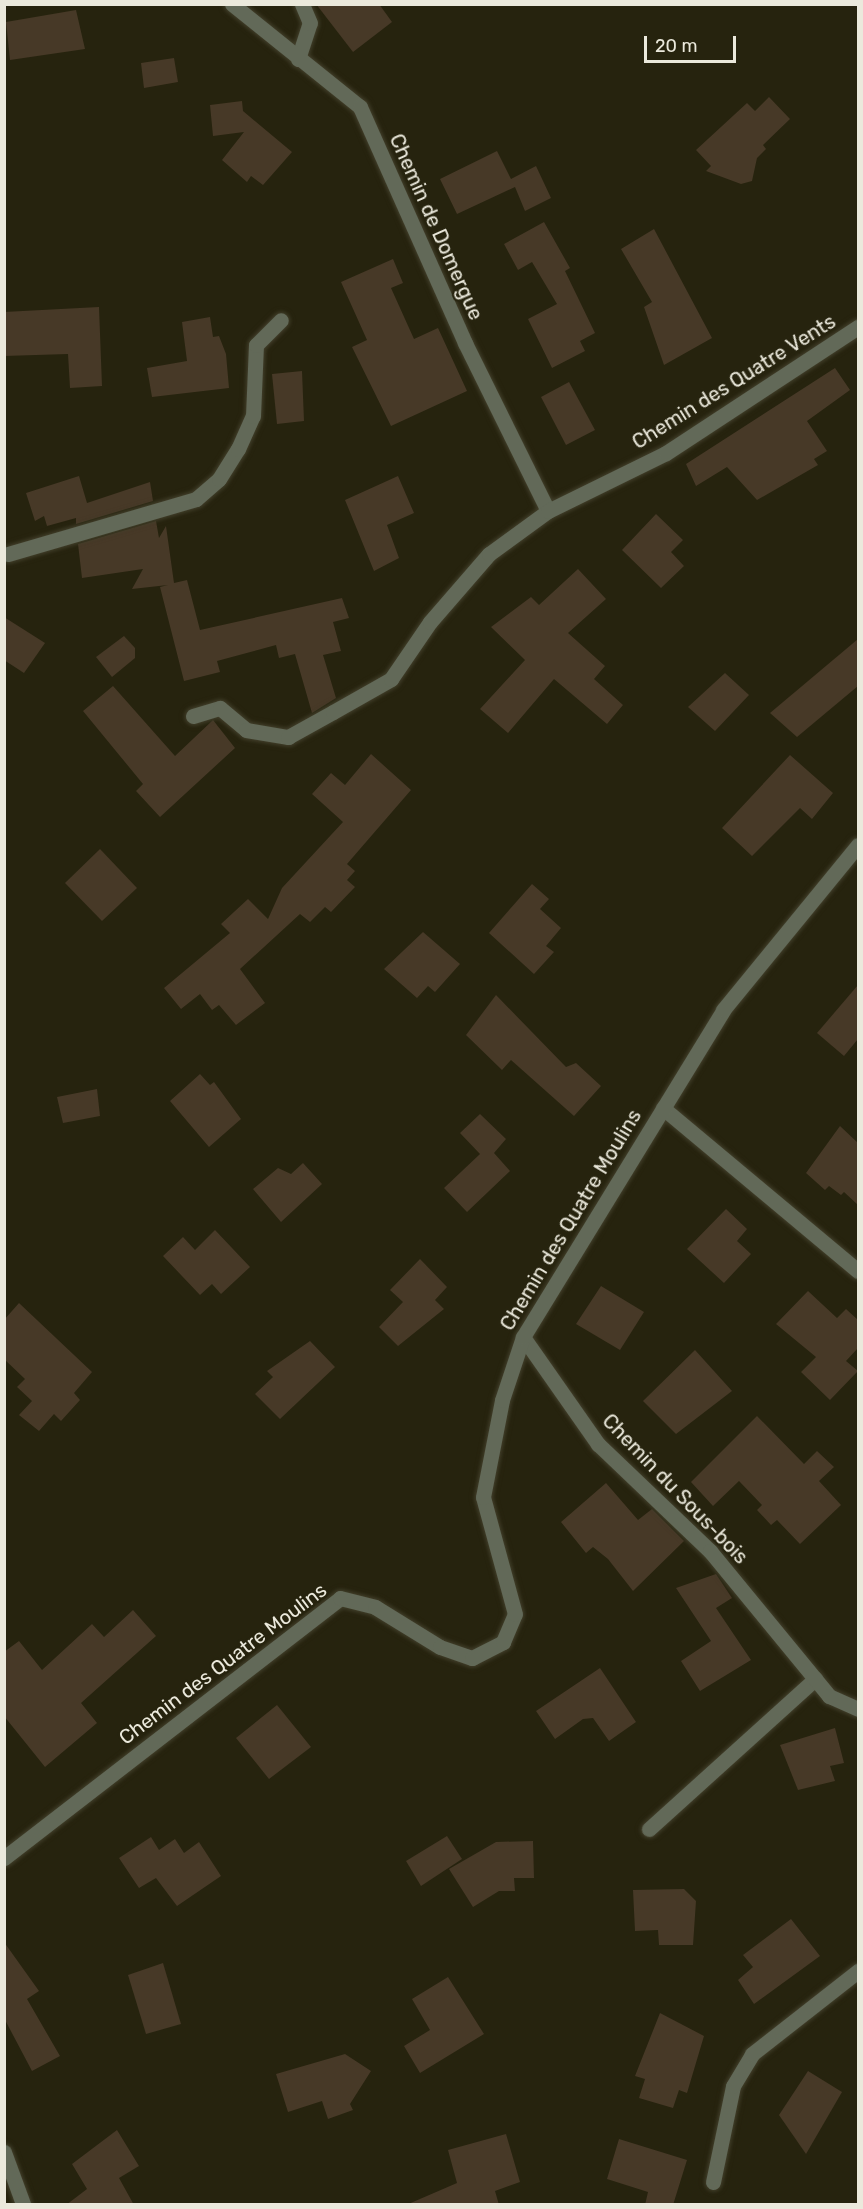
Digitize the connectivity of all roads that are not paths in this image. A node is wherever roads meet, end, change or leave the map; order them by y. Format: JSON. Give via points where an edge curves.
{"nodes":[{"id":1,"x":231,"y":4,"type":"edge"},
{"id":2,"x":302,"y":4,"type":"edge"},
{"id":3,"x":298,"y":59,"type":"junction"},
{"id":4,"x":281,"y":320,"type":"dead end"},
{"id":5,"x":858,"y":327,"type":"edge"},
{"id":6,"x":548,"y":511,"type":"junction"},
{"id":7,"x":8,"y":554,"type":"dead end"},
{"id":8,"x":193,"y":716,"type":"dead end"},
{"id":9,"x":858,"y":846,"type":"edge"},
{"id":10,"x":663,"y":1108,"type":"junction"},
{"id":11,"x":858,"y":1271,"type":"edge"},
{"id":12,"x":523,"y":1338,"type":"junction"},
{"id":13,"x":815,"y":1679,"type":"junction"},
{"id":14,"x":858,"y":1709,"type":"edge"},
{"id":15,"x":649,"y":1829,"type":"dead end"},
{"id":16,"x":4,"y":1858,"type":"edge"},
{"id":17,"x":858,"y":1971,"type":"edge"},
{"id":18,"x":4,"y":2152,"type":"edge"},
{"id":19,"x":713,"y":2182,"type":"dead end"},
{"id":20,"x":23,"y":2205,"type":"edge"}],
"edges":[{"from":1,"to":3,"type":"street","name":"Chemin de Domergue"},
{"from":2,"to":3,"type":"street","via":[[310,23]]},
{"from":3,"to":6,"type":"street","name":"Chemin de Domergue","via":[[360,107],[465,343]]},
{"from":4,"to":7,"type":"street","via":[[256,345],[253,416],[238,449],[219,479],[196,499]]},
{"from":5,"to":6,"type":"street","name":"Chemin des Quatre Vents","via":[[666,453]]},
{"from":6,"to":8,"type":"street","name":"Chemin des Quatre Vents","via":[[489,554],[430,621],[391,679],[288,737],[246,730],[220,708]]},
{"from":9,"to":10,"type":"street","name":"Chemin des Quatre Moulins","via":[[723,1010]]},
{"from":10,"to":11,"type":"street"},
{"from":10,"to":12,"type":"street","name":"Chemin des Quatre Moulins"},
{"from":12,"to":13,"type":"street","name":"Chemin du Sous-bois","via":[[598,1444],[710,1551]]},
{"from":12,"to":16,"type":"street","name":"Chemin des Quatre Moulins","via":[[502,1400],[483,1497],[515,1614],[503,1642],[472,1658],[440,1647],[375,1607],[340,1598]]},
{"from":13,"to":14,"type":"street","name":"Chemin du Sous-bois","via":[[829,1696]]},
{"from":13,"to":15,"type":"street"},
{"from":17,"to":19,"type":"street","via":[[752,2054],[733,2086]]},
{"from":18,"to":20,"type":"street"}]}
